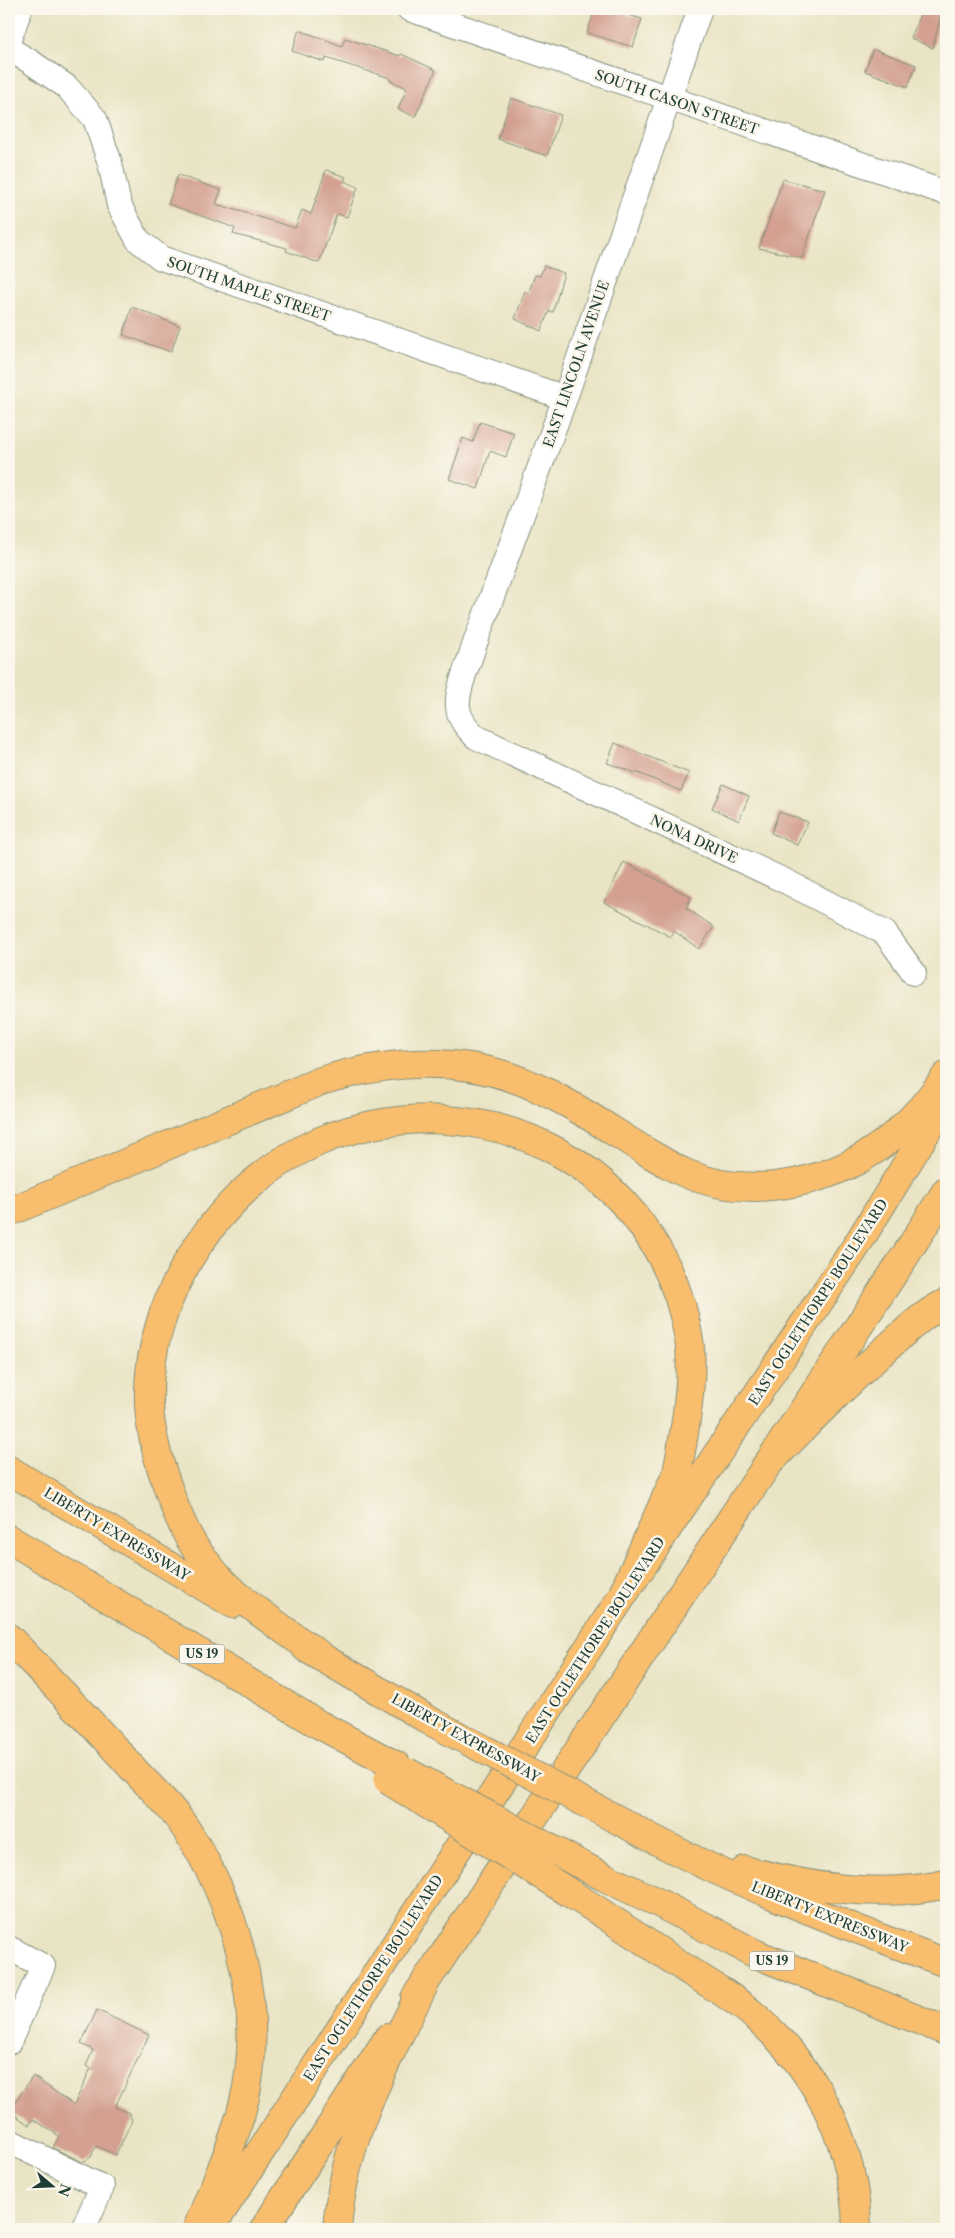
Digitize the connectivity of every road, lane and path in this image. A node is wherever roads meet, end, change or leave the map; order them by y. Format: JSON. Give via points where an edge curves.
{"nodes":[{"id":1,"x":20,"y":9,"type":"edge"},
{"id":2,"x":409,"y":9,"type":"edge"},
{"id":3,"x":700,"y":9,"type":"edge"},
{"id":4,"x":9,"y":40,"type":"edge"},
{"id":5,"x":9,"y":48,"type":"edge"},
{"id":6,"x":670,"y":98,"type":"junction"},
{"id":7,"x":946,"y":192,"type":"edge"},
{"id":8,"x":565,"y":398,"type":"junction"},
{"id":9,"x":462,"y":720,"type":"joint"},
{"id":10,"x":914,"y":973,"type":"dead end"},
{"id":11,"x":946,"y":1076,"type":"edge"},
{"id":12,"x":946,"y":1100,"type":"edge"},
{"id":13,"x":946,"y":1190,"type":"edge"},
{"id":14,"x":9,"y":1212,"type":"edge"},
{"id":15,"x":946,"y":1303,"type":"edge"},
{"id":16,"x":765,"y":1467,"type":"junction"},
{"id":17,"x":9,"y":1470,"type":"edge"},
{"id":18,"x":9,"y":1539,"type":"edge"},
{"id":19,"x":621,"y":1598,"type":"junction"},
{"id":20,"x":9,"y":1638,"type":"edge"},
{"id":21,"x":321,"y":1656,"type":"junction"},
{"id":22,"x":392,"y":1773,"type":"junction"},
{"id":23,"x":673,"y":1850,"type":"junction"},
{"id":24,"x":946,"y":1884,"type":"edge"},
{"id":25,"x":9,"y":1948,"type":"edge"},
{"id":26,"x":946,"y":1963,"type":"edge"},
{"id":27,"x":428,"y":1976,"type":"junction"},
{"id":28,"x":946,"y":2031,"type":"edge"},
{"id":29,"x":9,"y":2042,"type":"edge"},
{"id":30,"x":9,"y":2140,"type":"edge"},
{"id":31,"x":83,"y":2229,"type":"edge"},
{"id":32,"x":197,"y":2229,"type":"edge"},
{"id":33,"x":210,"y":2229,"type":"edge"},
{"id":34,"x":264,"y":2229,"type":"edge"},
{"id":35,"x":337,"y":2229,"type":"edge"},
{"id":36,"x":857,"y":2229,"type":"edge"}],
"edges":[{"from":1,"to":4,"type":"street"},
{"from":2,"to":6,"type":"street","name":"SOUTH CASON STREET"},
{"from":3,"to":6,"type":"street","name":"EAST LINCOLN AVENUE"},
{"from":5,"to":8,"type":"street","name":"SOUTH MAPLE STREET","via":[[67,87],[95,120],[110,163],[119,205],[138,240],[161,258]]},
{"from":6,"to":7,"type":"street","name":"SOUTH CASON STREET"},
{"from":6,"to":8,"type":"street","name":"EAST LINCOLN AVENUE"},
{"from":8,"to":9,"type":"street","name":"EAST LINCOLN AVENUE","via":[[462,683],[458,707]]},
{"from":9,"to":10,"type":"street","name":"NONA DRIVE","via":[[476,737],[787,882],[885,933]]},
{"from":11,"to":14,"type":"main road","via":[[907,1124],[882,1145],[855,1161],[786,1184],[737,1187],[684,1173],[559,1098],[511,1078],[484,1070],[430,1064],[374,1067],[320,1081]]},
{"from":12,"to":19,"type":"main road","name":"EAST OGLETHORPE BOULEVARD","via":[[855,1248]]},
{"from":13,"to":16,"type":"main road"},
{"from":15,"to":16,"type":"main road","via":[[911,1327],[850,1380]]},
{"from":16,"to":27,"type":"main road"},
{"from":17,"to":21,"type":"main road","name":"LIBERTY EXPRESSWAY"},
{"from":18,"to":22,"type":"main road","number":"US 19","via":[[320,1725]]},
{"from":19,"to":21,"type":"main road","via":[[677,1473],[688,1401],[690,1351],[683,1309],[671,1274],[656,1245],[640,1220],[616,1194],[558,1151],[527,1137],[459,1120],[424,1119],[358,1128],[319,1142],[285,1160],[226,1208],[203,1237],[183,1269],[159,1328],[149,1404],[161,1469],[194,1546],[226,1586]]},
{"from":19,"to":33,"type":"main road","name":"EAST OGLETHORPE BOULEVARD"},
{"from":20,"to":32,"type":"main road","via":[[88,1718],[183,1824],[207,1865],[237,1940],[252,2019],[247,2088],[238,2126]]},
{"from":21,"to":23,"type":"main road","name":"LIBERTY EXPRESSWAY","bridge":true,"via":[[432,1722]]},
{"from":22,"to":28,"type":"main road","number":"US 19","bridge":true,"via":[[756,1954]]},
{"from":22,"to":36,"type":"main road","bridge":true,"via":[[754,2016],[793,2056],[818,2091],[840,2135],[851,2171]]},
{"from":23,"to":24,"type":"main road","via":[[766,1875],[845,1889],[890,1891]]},
{"from":23,"to":26,"type":"main road","name":"LIBERTY EXPRESSWAY","via":[[800,1907]]},
{"from":25,"to":29,"type":"street","via":[[43,1966]]},
{"from":27,"to":34,"type":"main road"},
{"from":27,"to":35,"type":"main road","via":[[366,2102],[344,2174]]},
{"from":30,"to":31,"type":"street","via":[[102,2187]]}]}
